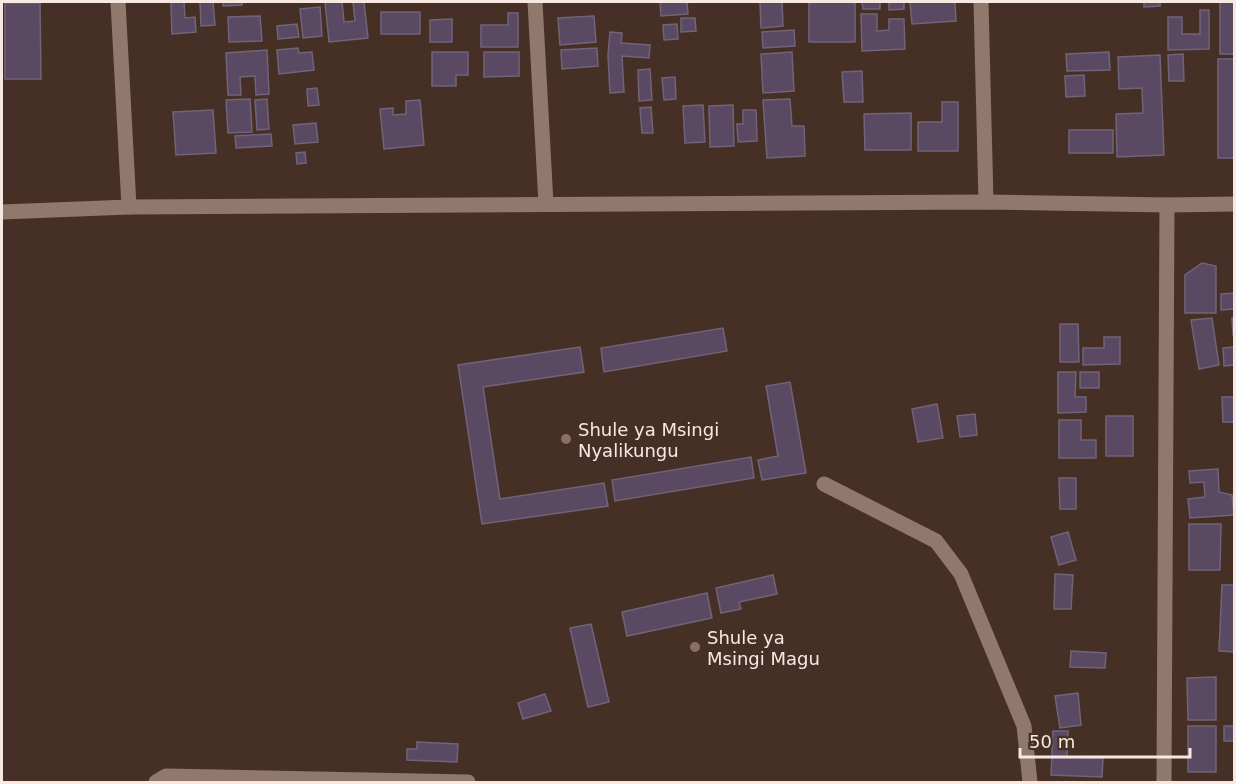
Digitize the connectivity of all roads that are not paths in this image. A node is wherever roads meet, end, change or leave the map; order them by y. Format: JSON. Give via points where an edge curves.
{"nodes":[{"id":1,"x":118,"y":2,"type":"edge"},
{"id":2,"x":535,"y":2,"type":"edge"},
{"id":3,"x":981,"y":2,"type":"edge"},
{"id":4,"x":986,"y":202,"type":"junction"},
{"id":5,"x":546,"y":204,"type":"junction"},
{"id":6,"x":1234,"y":204,"type":"edge"},
{"id":7,"x":1167,"y":205,"type":"junction"},
{"id":8,"x":129,"y":207,"type":"junction"},
{"id":9,"x":2,"y":212,"type":"edge"},
{"id":10,"x":824,"y":484,"type":"dead end"},
{"id":11,"x":156,"y":783,"type":"edge"},
{"id":12,"x":468,"y":783,"type":"edge"},
{"id":13,"x":1030,"y":783,"type":"edge"},
{"id":14,"x":1164,"y":783,"type":"edge"}],
"edges":[{"from":1,"to":8,"type":"street"},
{"from":2,"to":5,"type":"street"},
{"from":3,"to":4,"type":"street"},
{"from":4,"to":5,"type":"street"},
{"from":4,"to":7,"type":"street"},
{"from":5,"to":8,"type":"street"},
{"from":6,"to":7,"type":"street"},
{"from":7,"to":14,"type":"street"},
{"from":8,"to":9,"type":"street"},
{"from":10,"to":13,"type":"street","via":[[936,541],[961,574],[1024,726]]},
{"from":11,"to":12,"type":"street","via":[[166,776]]}]}
